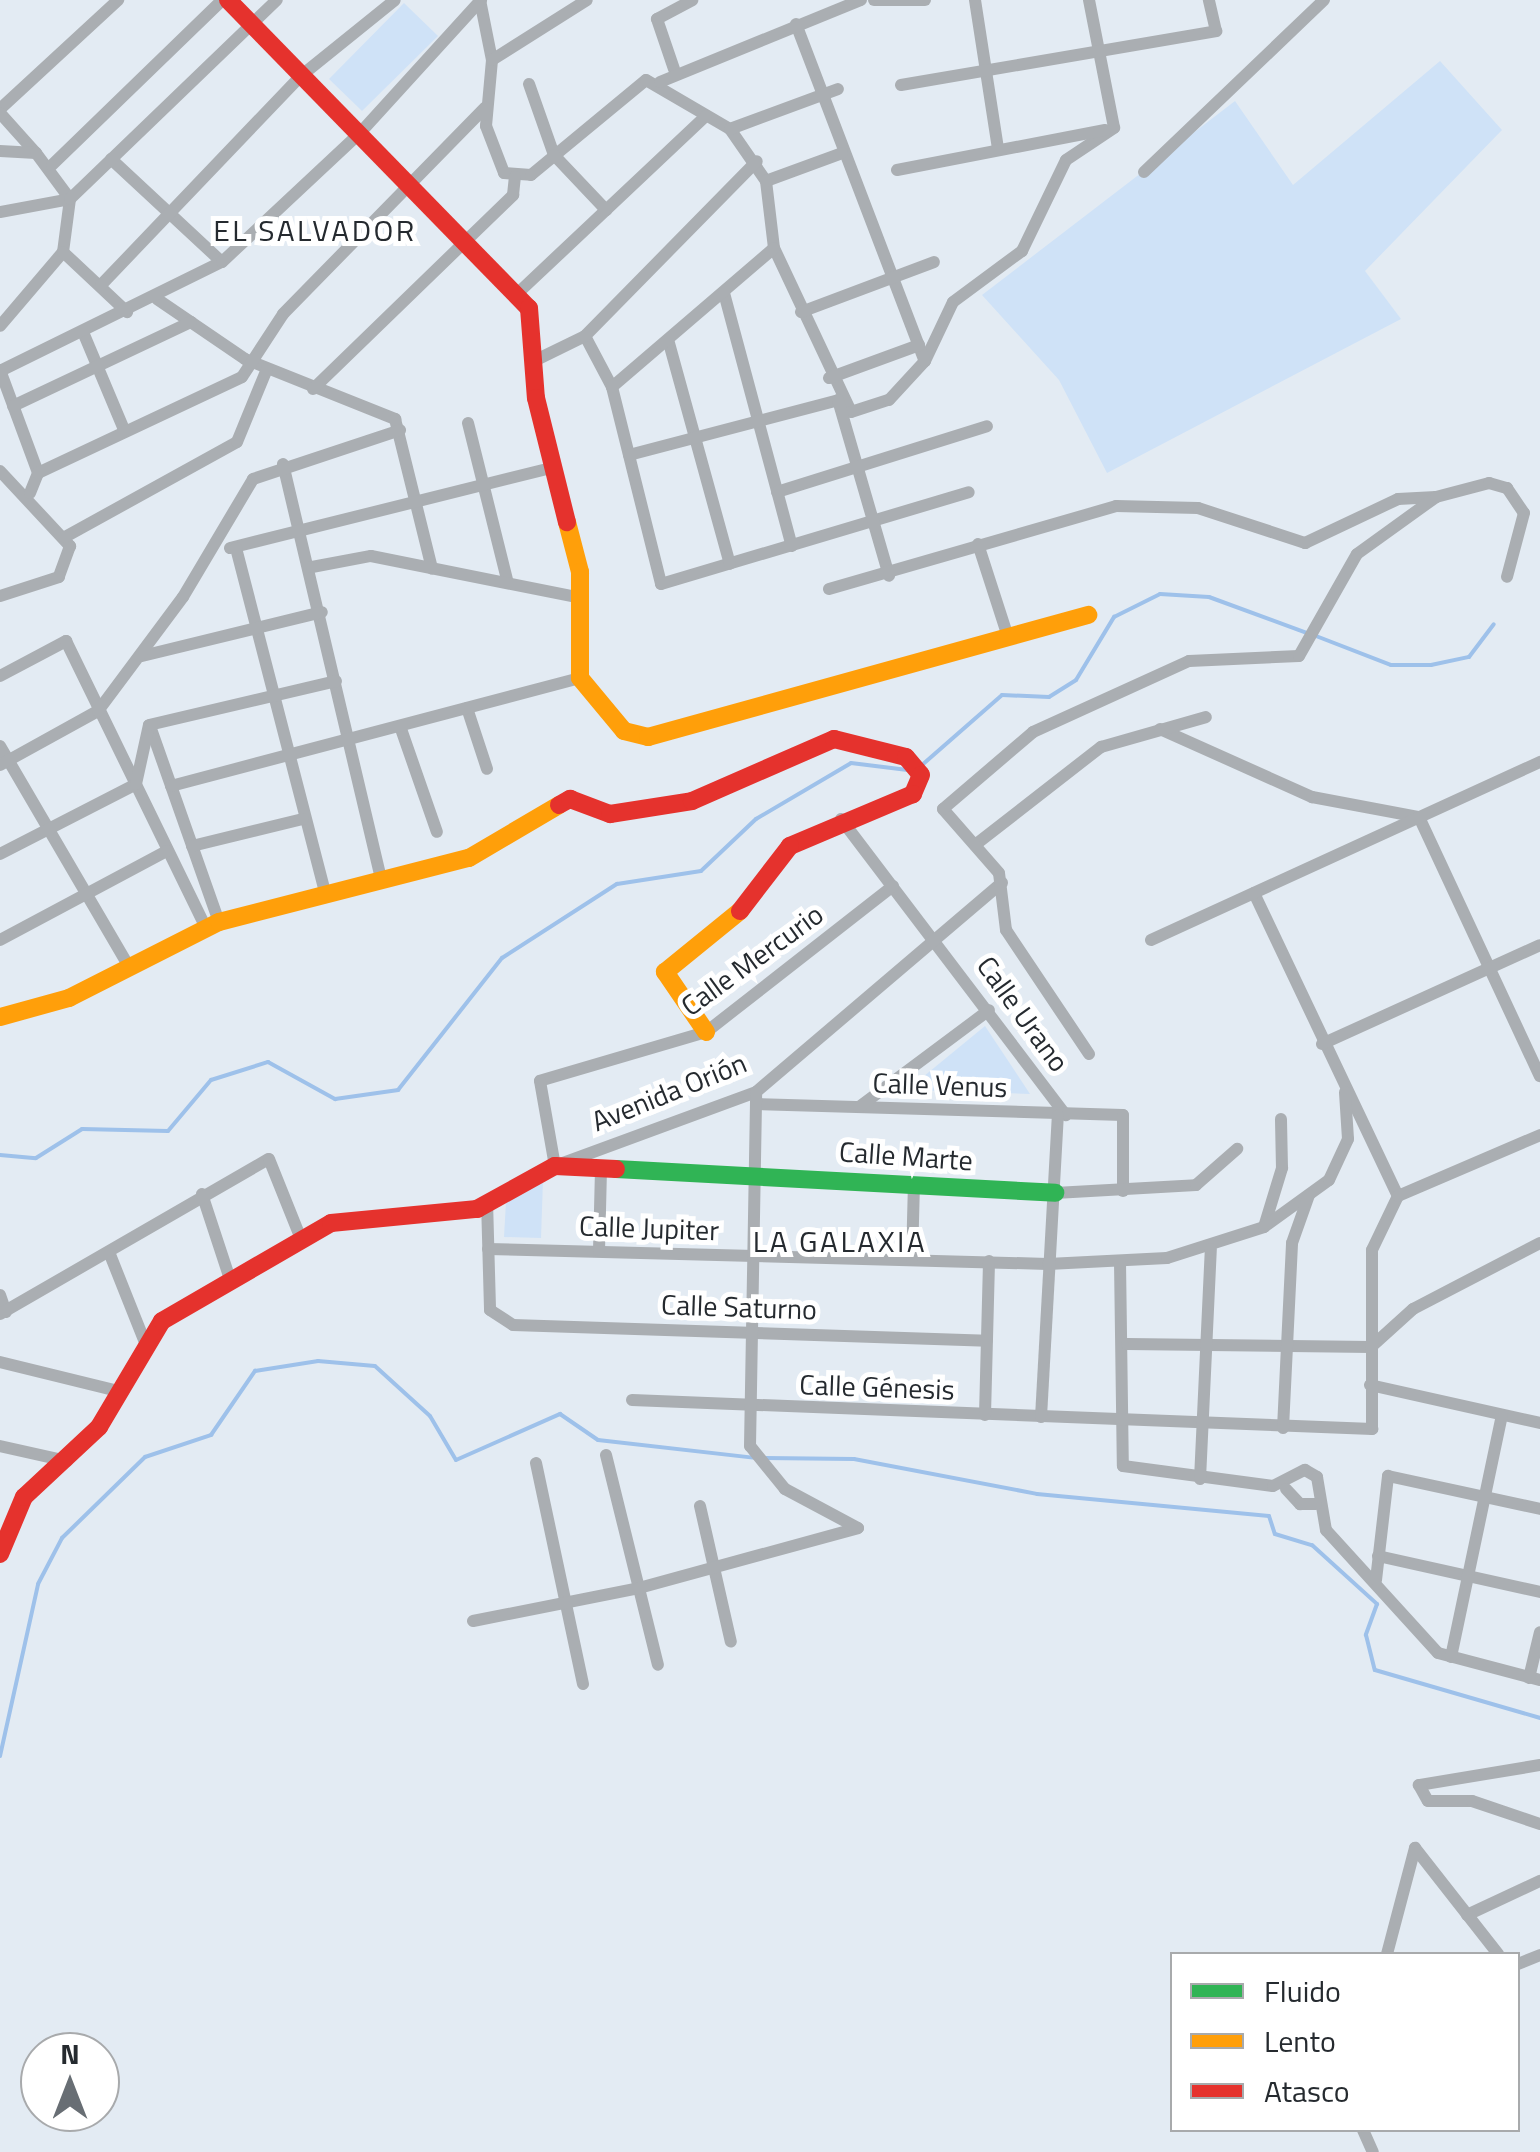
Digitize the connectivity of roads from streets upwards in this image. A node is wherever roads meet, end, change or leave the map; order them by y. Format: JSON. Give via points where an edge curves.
{"nodes":[{"id":1,"x":118,"y":0,"type":"edge"},
{"id":2,"x":225,"y":0,"type":"edge"},
{"id":3,"x":277,"y":0,"type":"edge"},
{"id":4,"x":394,"y":0,"type":"edge"},
{"id":5,"x":480,"y":0,"type":"edge"},
{"id":6,"x":588,"y":0,"type":"edge"},
{"id":7,"x":692,"y":0,"type":"edge"},
{"id":8,"x":861,"y":0,"type":"edge"},
{"id":9,"x":874,"y":0,"type":"edge"},
{"id":10,"x":925,"y":0,"type":"edge"},
{"id":11,"x":974,"y":0,"type":"edge"},
{"id":12,"x":1090,"y":0,"type":"edge"},
{"id":13,"x":1208,"y":0,"type":"edge"},
{"id":14,"x":1324,"y":0,"type":"edge"},
{"id":15,"x":252,"y":24,"type":"junction"},
{"id":16,"x":796,"y":24,"type":"junction"},
{"id":17,"x":1097,"y":50,"type":"junction"},
{"id":18,"x":492,"y":60,"type":"junction"},
{"id":19,"x":674,"y":70,"type":"junction"},
{"id":20,"x":985,"y":70,"type":"junction"},
{"id":21,"x":302,"y":75,"type":"junction"},
{"id":22,"x":660,"y":82,"type":"junction"},
{"id":23,"x":529,"y":84,"type":"dead end"},
{"id":24,"x":901,"y":85,"type":"dead end"},
{"id":25,"x":838,"y":88,"type":"dead end"},
{"id":26,"x":819,"y":96,"type":"junction"},
{"id":27,"x":486,"y":108,"type":"junction"},
{"id":28,"x":0,"y":111,"type":"edge"},
{"id":29,"x":706,"y":116,"type":"junction"},
{"id":30,"x":1114,"y":128,"type":"junction"},
{"id":31,"x":730,"y":129,"type":"junction"},
{"id":32,"x":360,"y":133,"type":"junction"},
{"id":33,"x":998,"y":149,"type":"junction"},
{"id":34,"x":0,"y":151,"type":"edge"},
{"id":35,"x":36,"y":153,"type":"junction"},
{"id":36,"x":842,"y":153,"type":"junction"},
{"id":37,"x":554,"y":155,"type":"junction"},
{"id":38,"x":111,"y":159,"type":"junction"},
{"id":39,"x":757,"y":161,"type":"junction"},
{"id":40,"x":52,"y":165,"type":"junction"},
{"id":41,"x":896,"y":170,"type":"dead end"},
{"id":42,"x":1144,"y":172,"type":"dead end"},
{"id":43,"x":515,"y":177,"type":"junction"},
{"id":44,"x":766,"y":181,"type":"junction"},
{"id":45,"x":414,"y":184,"type":"junction"},
{"id":46,"x":70,"y":198,"type":"junction"},
{"id":47,"x":606,"y":210,"type":"junction"},
{"id":48,"x":0,"y":212,"type":"edge"},
{"id":49,"x":170,"y":214,"type":"junction"},
{"id":50,"x":466,"y":240,"type":"junction"},
{"id":51,"x":774,"y":248,"type":"junction"},
{"id":52,"x":63,"y":252,"type":"junction"},
{"id":53,"x":222,"y":262,"type":"junction"},
{"id":54,"x":934,"y":262,"type":"dead end"},
{"id":55,"x":892,"y":278,"type":"junction"},
{"id":56,"x":100,"y":285,"type":"junction"},
{"id":57,"x":519,"y":292,"type":"junction"},
{"id":58,"x":724,"y":293,"type":"junction"},
{"id":59,"x":157,"y":298,"type":"junction"},
{"id":60,"x":127,"y":312,"type":"junction"},
{"id":61,"x":801,"y":312,"type":"junction"},
{"id":62,"x":191,"y":322,"type":"junction"},
{"id":63,"x":0,"y":326,"type":"edge"},
{"id":64,"x":83,"y":332,"type":"junction"},
{"id":65,"x":585,"y":336,"type":"junction"},
{"id":66,"x":669,"y":342,"type":"junction"},
{"id":67,"x":918,"y":345,"type":"junction"},
{"id":68,"x":536,"y":360,"type":"junction"},
{"id":69,"x":925,"y":361,"type":"junction"},
{"id":70,"x":260,"y":366,"type":"junction"},
{"id":71,"x":98,"y":368,"type":"junction"},
{"id":72,"x":0,"y":370,"type":"edge"},
{"id":73,"x":830,"y":378,"type":"junction"},
{"id":74,"x":612,"y":386,"type":"junction"},
{"id":75,"x":313,"y":389,"type":"junction"},
{"id":76,"x":838,"y":400,"type":"junction"},
{"id":77,"x":13,"y":406,"type":"junction"},
{"id":78,"x":758,"y":422,"type":"junction"},
{"id":79,"x":468,"y":424,"type":"dead end"},
{"id":80,"x":987,"y":426,"type":"dead end"},
{"id":81,"x":400,"y":430,"type":"junction"},
{"id":82,"x":125,"y":432,"type":"junction"},
{"id":83,"x":694,"y":440,"type":"junction"},
{"id":84,"x":629,"y":454,"type":"junction"},
{"id":85,"x":283,"y":464,"type":"junction"},
{"id":86,"x":554,"y":467,"type":"junction"},
{"id":87,"x":858,"y":467,"type":"junction"},
{"id":88,"x":0,"y":471,"type":"edge"},
{"id":89,"x":38,"y":473,"type":"junction"},
{"id":90,"x":486,"y":484,"type":"junction"},
{"id":91,"x":777,"y":492,"type":"junction"},
{"id":92,"x":969,"y":492,"type":"dead end"},
{"id":93,"x":30,"y":493,"type":"junction"},
{"id":94,"x":1436,"y":498,"type":"junction"},
{"id":95,"x":418,"y":500,"type":"junction"},
{"id":96,"x":871,"y":522,"type":"junction"},
{"id":97,"x":301,"y":532,"type":"junction"},
{"id":98,"x":65,"y":537,"type":"junction"},
{"id":99,"x":978,"y":544,"type":"junction"},
{"id":100,"x":792,"y":546,"type":"junction"},
{"id":101,"x":213,"y":548,"type":"junction"},
{"id":102,"x":236,"y":548,"type":"junction"},
{"id":103,"x":730,"y":564,"type":"junction"},
{"id":104,"x":312,"y":567,"type":"junction"},
{"id":105,"x":432,"y":568,"type":"junction"},
{"id":106,"x":888,"y":576,"type":"junction"},
{"id":107,"x":1507,"y":577,"type":"dead end"},
{"id":108,"x":508,"y":583,"type":"junction"},
{"id":109,"x":829,"y":589,"type":"dead end"},
{"id":110,"x":0,"y":596,"type":"edge"},
{"id":111,"x":581,"y":598,"type":"junction"},
{"id":112,"x":322,"y":612,"type":"junction"},
{"id":113,"x":1088,"y":615,"type":"dead end"},
{"id":114,"x":255,"y":630,"type":"junction"},
{"id":115,"x":1008,"y":637,"type":"junction"},
{"id":116,"x":142,"y":656,"type":"junction"},
{"id":117,"x":0,"y":676,"type":"edge"},
{"id":118,"x":580,"y":678,"type":"junction"},
{"id":119,"x":336,"y":681,"type":"junction"},
{"id":120,"x":270,"y":696,"type":"junction"},
{"id":121,"x":467,"y":708,"type":"junction"},
{"id":122,"x":98,"y":710,"type":"junction"},
{"id":123,"x":1206,"y":716,"type":"dead end"},
{"id":124,"x":149,"y":725,"type":"junction"},
{"id":125,"x":400,"y":726,"type":"junction"},
{"id":126,"x":1160,"y":729,"type":"junction"},
{"id":127,"x":351,"y":739,"type":"junction"},
{"id":128,"x":0,"y":746,"type":"edge"},
{"id":129,"x":284,"y":759,"type":"junction"},
{"id":130,"x":1540,"y":762,"type":"edge"},
{"id":131,"x":4,"y":763,"type":"edge"},
{"id":132,"x":487,"y":770,"type":"dead end"},
{"id":133,"x":136,"y":784,"type":"junction"},
{"id":134,"x":170,"y":786,"type":"junction"},
{"id":135,"x":1419,"y":817,"type":"junction"},
{"id":136,"x":840,"y":818,"type":"junction"},
{"id":137,"x":303,"y":820,"type":"junction"},
{"id":138,"x":48,"y":828,"type":"junction"},
{"id":139,"x":437,"y":832,"type":"dead end"},
{"id":140,"x":974,"y":845,"type":"junction"},
{"id":141,"x":192,"y":846,"type":"junction"},
{"id":142,"x":167,"y":851,"type":"junction"},
{"id":143,"x":0,"y":854,"type":"edge"},
{"id":144,"x":381,"y":880,"type":"junction"},
{"id":145,"x":1002,"y":883,"type":"junction"},
{"id":146,"x":893,"y":886,"type":"junction"},
{"id":147,"x":85,"y":891,"type":"junction"},
{"id":148,"x":1254,"y":894,"type":"junction"},
{"id":149,"x":326,"y":895,"type":"junction"},
{"id":150,"x":212,"y":925,"type":"junction"},
{"id":151,"x":0,"y":940,"type":"edge"},
{"id":152,"x":1150,"y":940,"type":"dead end"},
{"id":153,"x":939,"y":942,"type":"junction"},
{"id":154,"x":1540,"y":945,"type":"edge"},
{"id":155,"x":128,"y":965,"type":"junction"},
{"id":156,"x":1488,"y":968,"type":"junction"},
{"id":157,"x":989,"y":1010,"type":"junction"},
{"id":158,"x":0,"y":1018,"type":"edge"},
{"id":159,"x":706,"y":1032,"type":"junction"},
{"id":160,"x":1322,"y":1044,"type":"junction"},
{"id":161,"x":1089,"y":1054,"type":"dead end"},
{"id":162,"x":1540,"y":1076,"type":"edge"},
{"id":163,"x":1345,"y":1092,"type":"junction"},
{"id":164,"x":756,"y":1098,"type":"junction"},
{"id":165,"x":860,"y":1107,"type":"junction"},
{"id":166,"x":1062,"y":1115,"type":"junction"},
{"id":167,"x":1281,"y":1118,"type":"dead end"},
{"id":168,"x":1540,"y":1135,"type":"edge"},
{"id":169,"x":1237,"y":1150,"type":"dead end"},
{"id":170,"x":555,"y":1166,"type":"junction"},
{"id":171,"x":601,"y":1168,"type":"junction"},
{"id":172,"x":755,"y":1174,"type":"junction"},
{"id":173,"x":914,"y":1184,"type":"junction"},
{"id":174,"x":1123,"y":1191,"type":"junction"},
{"id":175,"x":1055,"y":1193,"type":"junction"},
{"id":176,"x":202,"y":1194,"type":"junction"},
{"id":177,"x":1309,"y":1195,"type":"junction"},
{"id":178,"x":1398,"y":1196,"type":"junction"},
{"id":179,"x":487,"y":1201,"type":"junction"},
{"id":180,"x":1264,"y":1227,"type":"junction"},
{"id":181,"x":301,"y":1239,"type":"junction"},
{"id":182,"x":1540,"y":1242,"type":"edge"},
{"id":183,"x":1212,"y":1248,"type":"junction"},
{"id":184,"x":488,"y":1249,"type":"junction"},
{"id":185,"x":599,"y":1251,"type":"junction"},
{"id":186,"x":109,"y":1252,"type":"junction"},
{"id":187,"x":753,"y":1256,"type":"junction"},
{"id":188,"x":912,"y":1259,"type":"junction"},
{"id":189,"x":989,"y":1261,"type":"junction"},
{"id":190,"x":1120,"y":1262,"type":"junction"},
{"id":191,"x":1048,"y":1264,"type":"junction"},
{"id":192,"x":230,"y":1279,"type":"junction"},
{"id":193,"x":0,"y":1296,"type":"edge"},
{"id":194,"x":3,"y":1312,"type":"edge"},
{"id":195,"x":751,"y":1332,"type":"junction"},
{"id":196,"x":1208,"y":1338,"type":"junction"},
{"id":197,"x":144,"y":1340,"type":"junction"},
{"id":198,"x":987,"y":1341,"type":"junction"},
{"id":199,"x":1286,"y":1342,"type":"junction"},
{"id":200,"x":1127,"y":1344,"type":"junction"},
{"id":201,"x":1372,"y":1346,"type":"junction"},
{"id":202,"x":0,"y":1362,"type":"edge"},
{"id":203,"x":1370,"y":1385,"type":"junction"},
{"id":204,"x":118,"y":1391,"type":"junction"},
{"id":205,"x":632,"y":1400,"type":"dead end"},
{"id":206,"x":750,"y":1407,"type":"junction"},
{"id":207,"x":985,"y":1415,"type":"junction"},
{"id":208,"x":1502,"y":1415,"type":"junction"},
{"id":209,"x":1041,"y":1417,"type":"junction"},
{"id":210,"x":1120,"y":1420,"type":"junction"},
{"id":211,"x":1540,"y":1424,"type":"edge"},
{"id":212,"x":1202,"y":1427,"type":"junction"},
{"id":213,"x":1283,"y":1428,"type":"junction"},
{"id":214,"x":0,"y":1446,"type":"edge"},
{"id":215,"x":606,"y":1455,"type":"dead end"},
{"id":216,"x":67,"y":1460,"type":"junction"},
{"id":217,"x":536,"y":1463,"type":"dead end"},
{"id":218,"x":1200,"y":1479,"type":"junction"},
{"id":219,"x":1286,"y":1489,"type":"dead end"},
{"id":220,"x":1484,"y":1496,"type":"junction"},
{"id":221,"x":1316,"y":1504,"type":"junction"},
{"id":222,"x":700,"y":1506,"type":"dead end"},
{"id":223,"x":1540,"y":1509,"type":"edge"},
{"id":224,"x":4,"y":1532,"type":"edge"},
{"id":225,"x":0,"y":1554,"type":"edge"},
{"id":226,"x":1378,"y":1556,"type":"junction"},
{"id":227,"x":714,"y":1569,"type":"junction"},
{"id":228,"x":1468,"y":1576,"type":"junction"},
{"id":229,"x":1376,"y":1580,"type":"junction"},
{"id":230,"x":639,"y":1588,"type":"junction"},
{"id":231,"x":1540,"y":1592,"type":"edge"},
{"id":232,"x":565,"y":1602,"type":"junction"},
{"id":233,"x":473,"y":1620,"type":"dead end"},
{"id":234,"x":1540,"y":1632,"type":"edge"},
{"id":235,"x":731,"y":1642,"type":"dead end"},
{"id":236,"x":1451,"y":1658,"type":"junction"},
{"id":237,"x":658,"y":1666,"type":"dead end"},
{"id":238,"x":1535,"y":1679,"type":"edge"},
{"id":239,"x":583,"y":1684,"type":"dead end"},
{"id":240,"x":1540,"y":1765,"type":"edge"},
{"id":241,"x":1540,"y":1824,"type":"edge"},
{"id":242,"x":1540,"y":1881,"type":"edge"},
{"id":243,"x":1467,"y":1915,"type":"junction"},
{"id":244,"x":1390,"y":1938,"type":"junction"},
{"id":245,"x":1387,"y":1952,"type":"edge"},
{"id":246,"x":1401,"y":1952,"type":"edge"},
{"id":247,"x":1496,"y":1952,"type":"edge"}],
"edges":[{"from":1,"to":28,"type":"street"},
{"from":2,"to":15,"type":"street"},
{"from":2,"to":40,"type":"street"},
{"from":3,"to":15,"type":"street"},
{"from":4,"to":21,"type":"street"},
{"from":5,"to":18,"type":"street"},
{"from":5,"to":32,"type":"street"},
{"from":6,"to":18,"type":"street"},
{"from":7,"to":19,"type":"street","via":[[657,19]]},
{"from":8,"to":16,"type":"street"},
{"from":9,"to":10,"type":"street"},
{"from":11,"to":20,"type":"street"},
{"from":12,"to":17,"type":"street"},
{"from":13,"to":17,"type":"street","via":[[1216,32]]},
{"from":14,"to":42,"type":"street"},
{"from":15,"to":21,"type":"street"},
{"from":15,"to":38,"type":"street"},
{"from":16,"to":19,"type":"street"},
{"from":16,"to":26,"type":"street"},
{"from":17,"to":20,"type":"street"},
{"from":17,"to":30,"type":"street"},
{"from":18,"to":27,"type":"street"},
{"from":19,"to":22,"type":"street"},
{"from":20,"to":24,"type":"street"},
{"from":20,"to":33,"type":"street"},
{"from":21,"to":32,"type":"street"},
{"from":21,"to":49,"type":"street"},
{"from":22,"to":29,"type":"street"},
{"from":22,"to":37,"type":"street","via":[[636,84]]},
{"from":23,"to":37,"type":"street"},
{"from":25,"to":26,"type":"street"},
{"from":26,"to":31,"type":"street"},
{"from":26,"to":36,"type":"street"},
{"from":27,"to":43,"type":"street","via":[[493,152]]},
{"from":27,"to":45,"type":"street"},
{"from":28,"to":35,"type":"street"},
{"from":29,"to":31,"type":"street"},
{"from":29,"to":47,"type":"street"},
{"from":30,"to":33,"type":"street"},
{"from":30,"to":69,"type":"street","via":[[1066,160],[1022,251],[953,302]]},
{"from":31,"to":39,"type":"street"},
{"from":32,"to":45,"type":"street"},
{"from":32,"to":53,"type":"street"},
{"from":33,"to":41,"type":"street"},
{"from":34,"to":35,"type":"street"},
{"from":35,"to":40,"type":"street"},
{"from":36,"to":44,"type":"street"},
{"from":36,"to":55,"type":"street"},
{"from":37,"to":43,"type":"street"},
{"from":37,"to":47,"type":"street"},
{"from":38,"to":46,"type":"street"},
{"from":38,"to":49,"type":"street"},
{"from":39,"to":44,"type":"street"},
{"from":39,"to":65,"type":"street"},
{"from":40,"to":46,"type":"street"},
{"from":43,"to":50,"type":"street","via":[[513,195]]},
{"from":44,"to":51,"type":"street"},
{"from":45,"to":50,"type":"street"},
{"from":45,"to":70,"type":"street","via":[[283,314]]},
{"from":46,"to":48,"type":"street"},
{"from":46,"to":52,"type":"street"},
{"from":47,"to":57,"type":"street"},
{"from":49,"to":53,"type":"street"},
{"from":49,"to":56,"type":"street"},
{"from":50,"to":57,"type":"street"},
{"from":50,"to":75,"type":"street"},
{"from":51,"to":58,"type":"street"},
{"from":51,"to":61,"type":"street"},
{"from":52,"to":56,"type":"street"},
{"from":52,"to":63,"type":"street"},
{"from":53,"to":59,"type":"street"},
{"from":54,"to":55,"type":"street"},
{"from":55,"to":61,"type":"street"},
{"from":55,"to":67,"type":"street"},
{"from":56,"to":60,"type":"street"},
{"from":57,"to":68,"type":"street"},
{"from":58,"to":66,"type":"street"},
{"from":58,"to":78,"type":"street"},
{"from":59,"to":60,"type":"street"},
{"from":59,"to":62,"type":"street"},
{"from":60,"to":64,"type":"street"},
{"from":61,"to":73,"type":"street"},
{"from":62,"to":70,"type":"street"},
{"from":62,"to":71,"type":"street"},
{"from":64,"to":71,"type":"street"},
{"from":64,"to":72,"type":"street"},
{"from":65,"to":68,"type":"street"},
{"from":65,"to":74,"type":"street"},
{"from":66,"to":74,"type":"street"},
{"from":66,"to":83,"type":"street"},
{"from":67,"to":69,"type":"street"},
{"from":67,"to":73,"type":"street"},
{"from":68,"to":86,"type":"street"},
{"from":69,"to":76,"type":"street","via":[[868,412]]},
{"from":70,"to":75,"type":"street"},
{"from":70,"to":82,"type":"street"},
{"from":70,"to":98,"type":"street","via":[[236,442]]},
{"from":71,"to":77,"type":"street"},
{"from":71,"to":82,"type":"street"},
{"from":72,"to":77,"type":"street"},
{"from":73,"to":76,"type":"street"},
{"from":74,"to":84,"type":"street"},
{"from":75,"to":81,"type":"street","via":[[394,418]]},
{"from":76,"to":78,"type":"street"},
{"from":76,"to":87,"type":"street"},
{"from":77,"to":89,"type":"street"},
{"from":78,"to":83,"type":"street"},
{"from":78,"to":91,"type":"street"},
{"from":79,"to":90,"type":"street"},
{"from":80,"to":87,"type":"street"},
{"from":81,"to":85,"type":"street"},
{"from":81,"to":95,"type":"street"},
{"from":82,"to":89,"type":"street"},
{"from":83,"to":84,"type":"street"},
{"from":83,"to":103,"type":"street"},
{"from":84,"to":103,"type":"street","via":[[661,584]]},
{"from":85,"to":97,"type":"street"},
{"from":85,"to":101,"type":"street","via":[[254,479]]},
{"from":86,"to":90,"type":"street"},
{"from":86,"to":111,"type":"street"},
{"from":87,"to":91,"type":"street"},
{"from":87,"to":96,"type":"street"},
{"from":88,"to":93,"type":"street"},
{"from":89,"to":93,"type":"street"},
{"from":90,"to":95,"type":"street"},
{"from":90,"to":108,"type":"street"},
{"from":91,"to":100,"type":"street"},
{"from":92,"to":96,"type":"street"},
{"from":93,"to":98,"type":"street"},
{"from":94,"to":99,"type":"street","via":[[1398,499],[1304,543],[1228,514],[1139,503]]},
{"from":94,"to":107,"type":"street","via":[[1488,483],[1507,488],[1524,513]]},
{"from":94,"to":140,"type":"street","via":[[1357,554],[1299,656],[1281,661],[1204,654],[1032,732],[943,809]]},
{"from":95,"to":97,"type":"street"},
{"from":95,"to":105,"type":"street"},
{"from":96,"to":100,"type":"street"},
{"from":96,"to":106,"type":"street"},
{"from":97,"to":102,"type":"street"},
{"from":97,"to":104,"type":"street"},
{"from":98,"to":110,"type":"street","via":[[70,560],[59,577]]},
{"from":99,"to":106,"type":"street"},
{"from":99,"to":115,"type":"street"},
{"from":100,"to":103,"type":"street"},
{"from":101,"to":102,"type":"street"},
{"from":101,"to":116,"type":"street"},
{"from":102,"to":114,"type":"street"},
{"from":104,"to":105,"type":"street","via":[[371,556]]},
{"from":104,"to":112,"type":"street"},
{"from":105,"to":108,"type":"street"},
{"from":106,"to":109,"type":"street"},
{"from":108,"to":111,"type":"street"},
{"from":111,"to":118,"type":"street"},
{"from":112,"to":114,"type":"street"},
{"from":112,"to":119,"type":"street"},
{"from":113,"to":115,"type":"street"},
{"from":114,"to":116,"type":"street"},
{"from":114,"to":120,"type":"street"},
{"from":115,"to":118,"type":"street","via":[[648,738],[624,731]]},
{"from":116,"to":122,"type":"street"},
{"from":117,"to":122,"type":"street","via":[[66,640]]},
{"from":118,"to":121,"type":"street"},
{"from":119,"to":120,"type":"street"},
{"from":119,"to":127,"type":"street"},
{"from":120,"to":124,"type":"street"},
{"from":120,"to":129,"type":"street"},
{"from":121,"to":125,"type":"street"},
{"from":121,"to":132,"type":"street"},
{"from":122,"to":131,"type":"street"},
{"from":122,"to":133,"type":"street"},
{"from":123,"to":126,"type":"street"},
{"from":124,"to":133,"type":"street"},
{"from":124,"to":134,"type":"street"},
{"from":125,"to":127,"type":"street"},
{"from":125,"to":139,"type":"street"},
{"from":126,"to":135,"type":"street","via":[[1312,798]]},
{"from":126,"to":140,"type":"street","via":[[1076,760]]},
{"from":127,"to":129,"type":"street"},
{"from":127,"to":144,"type":"street"},
{"from":128,"to":131,"type":"street"},
{"from":129,"to":134,"type":"street"},
{"from":129,"to":137,"type":"street"},
{"from":130,"to":135,"type":"street"},
{"from":131,"to":138,"type":"street"},
{"from":133,"to":138,"type":"street"},
{"from":133,"to":142,"type":"street"},
{"from":134,"to":141,"type":"street"},
{"from":135,"to":148,"type":"street"},
{"from":135,"to":156,"type":"street"},
{"from":136,"to":144,"type":"street","via":[[913,794],[918,768],[872,743],[834,738],[692,801],[610,814],[570,799],[469,858]]},
{"from":136,"to":146,"type":"street","name":"Calle Urano"},
{"from":136,"to":159,"type":"street","via":[[790,846],[754,898],[665,972]]},
{"from":137,"to":141,"type":"street"},
{"from":137,"to":149,"type":"street"},
{"from":138,"to":143,"type":"street"},
{"from":138,"to":147,"type":"street"},
{"from":140,"to":145,"type":"street"},
{"from":141,"to":150,"type":"street"},
{"from":142,"to":147,"type":"street"},
{"from":142,"to":150,"type":"street"},
{"from":144,"to":149,"type":"street"},
{"from":145,"to":153,"type":"street","name":"Avenida Orión"},
{"from":145,"to":161,"type":"street","via":[[1006,930]]},
{"from":146,"to":153,"type":"street","name":"Calle Urano"},
{"from":146,"to":159,"type":"street","name":"Calle Mercurio"},
{"from":147,"to":151,"type":"street"},
{"from":147,"to":155,"type":"street"},
{"from":148,"to":152,"type":"street"},
{"from":148,"to":160,"type":"street"},
{"from":149,"to":150,"type":"street"},
{"from":150,"to":155,"type":"street"},
{"from":153,"to":157,"type":"street","name":"Calle Urano"},
{"from":153,"to":164,"type":"street","name":"Avenida Orión"},
{"from":154,"to":156,"type":"street"},
{"from":155,"to":158,"type":"street","via":[[70,998]]},
{"from":156,"to":160,"type":"street"},
{"from":156,"to":162,"type":"street"},
{"from":157,"to":165,"type":"street"},
{"from":157,"to":166,"type":"street","name":"Calle Urano"},
{"from":159,"to":170,"type":"street","name":"Calle Mercurio","via":[[540,1081]]},
{"from":160,"to":163,"type":"street"},
{"from":163,"to":177,"type":"street","via":[[1342,1163]]},
{"from":163,"to":178,"type":"street"},
{"from":164,"to":165,"type":"street","name":"Calle Venus"},
{"from":164,"to":170,"type":"street","name":"Avenida Orión"},
{"from":164,"to":172,"type":"street"},
{"from":165,"to":166,"type":"street","name":"Calle Venus"},
{"from":166,"to":174,"type":"street","name":"Calle Venus","via":[[1123,1115]]},
{"from":166,"to":175,"type":"street","name":"Calle Urano"},
{"from":167,"to":180,"type":"street","via":[[1282,1168]]},
{"from":168,"to":178,"type":"street"},
{"from":169,"to":174,"type":"street","name":"Calle Marte","via":[[1196,1185]]},
{"from":170,"to":171,"type":"street","name":"Calle Marte"},
{"from":170,"to":179,"type":"street","name":"Avenida Orión"},
{"from":171,"to":172,"type":"street","name":"Calle Marte"},
{"from":171,"to":185,"type":"street"},
{"from":172,"to":173,"type":"street","name":"Calle Marte"},
{"from":172,"to":187,"type":"street"},
{"from":173,"to":175,"type":"street","name":"Calle Marte"},
{"from":173,"to":188,"type":"street"},
{"from":174,"to":175,"type":"street","name":"Calle Marte"},
{"from":175,"to":191,"type":"street","name":"Calle Urano"},
{"from":176,"to":181,"type":"street","via":[[270,1159]]},
{"from":176,"to":186,"type":"street"},
{"from":176,"to":192,"type":"street"},
{"from":177,"to":180,"type":"street","name":"Calle Jupiter"},
{"from":177,"to":199,"type":"street","via":[[1292,1243]]},
{"from":178,"to":201,"type":"street","via":[[1372,1250]]},
{"from":179,"to":181,"type":"street","name":"Avenida Orión","via":[[436,1217],[331,1224]]},
{"from":179,"to":184,"type":"street"},
{"from":180,"to":183,"type":"street","name":"Calle Jupiter"},
{"from":181,"to":192,"type":"street"},
{"from":182,"to":201,"type":"street","via":[[1413,1309]]},
{"from":183,"to":190,"type":"street","name":"Calle Jupiter"},
{"from":183,"to":196,"type":"street"},
{"from":184,"to":185,"type":"street","name":"Calle Jupiter"},
{"from":184,"to":195,"type":"street","name":"Calle Saturno","via":[[492,1316],[513,1324]]},
{"from":185,"to":187,"type":"street","name":"Calle Jupiter"},
{"from":186,"to":194,"type":"street"},
{"from":186,"to":197,"type":"street"},
{"from":187,"to":188,"type":"street","name":"Calle Jupiter"},
{"from":187,"to":195,"type":"street"},
{"from":188,"to":189,"type":"street","name":"Calle Jupiter"},
{"from":189,"to":191,"type":"street","name":"Calle Jupiter"},
{"from":189,"to":198,"type":"street"},
{"from":190,"to":191,"type":"street","name":"Calle Jupiter"},
{"from":190,"to":200,"type":"street"},
{"from":191,"to":209,"type":"street","name":"Calle Urano"},
{"from":192,"to":197,"type":"street"},
{"from":193,"to":194,"type":"street"},
{"from":195,"to":198,"type":"street","name":"Calle Saturno"},
{"from":195,"to":206,"type":"street"},
{"from":196,"to":199,"type":"street"},
{"from":196,"to":200,"type":"street"},
{"from":196,"to":212,"type":"street"},
{"from":197,"to":204,"type":"street","via":[[138,1367]]},
{"from":198,"to":207,"type":"street"},
{"from":199,"to":201,"type":"street"},
{"from":199,"to":213,"type":"street"},
{"from":200,"to":210,"type":"street"},
{"from":201,"to":203,"type":"street"},
{"from":202,"to":204,"type":"street"},
{"from":203,"to":208,"type":"street"},
{"from":203,"to":213,"type":"street","name":"Calle Génesis","via":[[1372,1429]]},
{"from":204,"to":216,"type":"street"},
{"from":205,"to":206,"type":"street","name":"Calle Génesis"},
{"from":206,"to":207,"type":"street","name":"Calle Génesis"},
{"from":206,"to":227,"type":"street","via":[[750,1446],[785,1489],[858,1528]]},
{"from":207,"to":209,"type":"street","name":"Calle Génesis"},
{"from":208,"to":211,"type":"street"},
{"from":208,"to":220,"type":"street"},
{"from":209,"to":210,"type":"street","name":"Calle Génesis"},
{"from":210,"to":212,"type":"street","name":"Calle Génesis"},
{"from":210,"to":218,"type":"street","via":[[1124,1466]]},
{"from":212,"to":213,"type":"street","name":"Calle Génesis"},
{"from":212,"to":218,"type":"street"},
{"from":214,"to":216,"type":"street"},
{"from":215,"to":230,"type":"street"},
{"from":216,"to":224,"type":"street","via":[[24,1497]]},
{"from":217,"to":232,"type":"street"},
{"from":218,"to":221,"type":"street","via":[[1273,1486],[1305,1470],[1317,1476]]},
{"from":219,"to":221,"type":"street","via":[[1300,1504]]},
{"from":220,"to":223,"type":"street"},
{"from":220,"to":226,"type":"street","via":[[1388,1476]]},
{"from":220,"to":228,"type":"street"},
{"from":221,"to":229,"type":"street","via":[[1326,1530]]},
{"from":222,"to":227,"type":"street"},
{"from":224,"to":225,"type":"street"},
{"from":226,"to":228,"type":"street"},
{"from":226,"to":229,"type":"street"},
{"from":227,"to":230,"type":"street"},
{"from":227,"to":235,"type":"street"},
{"from":228,"to":231,"type":"street"},
{"from":228,"to":236,"type":"street"},
{"from":229,"to":236,"type":"street","via":[[1400,1616]]},
{"from":230,"to":232,"type":"street"},
{"from":230,"to":237,"type":"street"},
{"from":232,"to":233,"type":"street"},
{"from":232,"to":239,"type":"street"},
{"from":234,"to":238,"type":"street"},
{"from":236,"to":238,"type":"street"},
{"from":240,"to":241,"type":"street","via":[[1420,1785],[1428,1801],[1472,1801]]},
{"from":242,"to":243,"type":"street"},
{"from":243,"to":244,"type":"street","via":[[1416,1848]]},
{"from":243,"to":247,"type":"street"},
{"from":244,"to":245,"type":"street"},
{"from":244,"to":246,"type":"street"}]}
